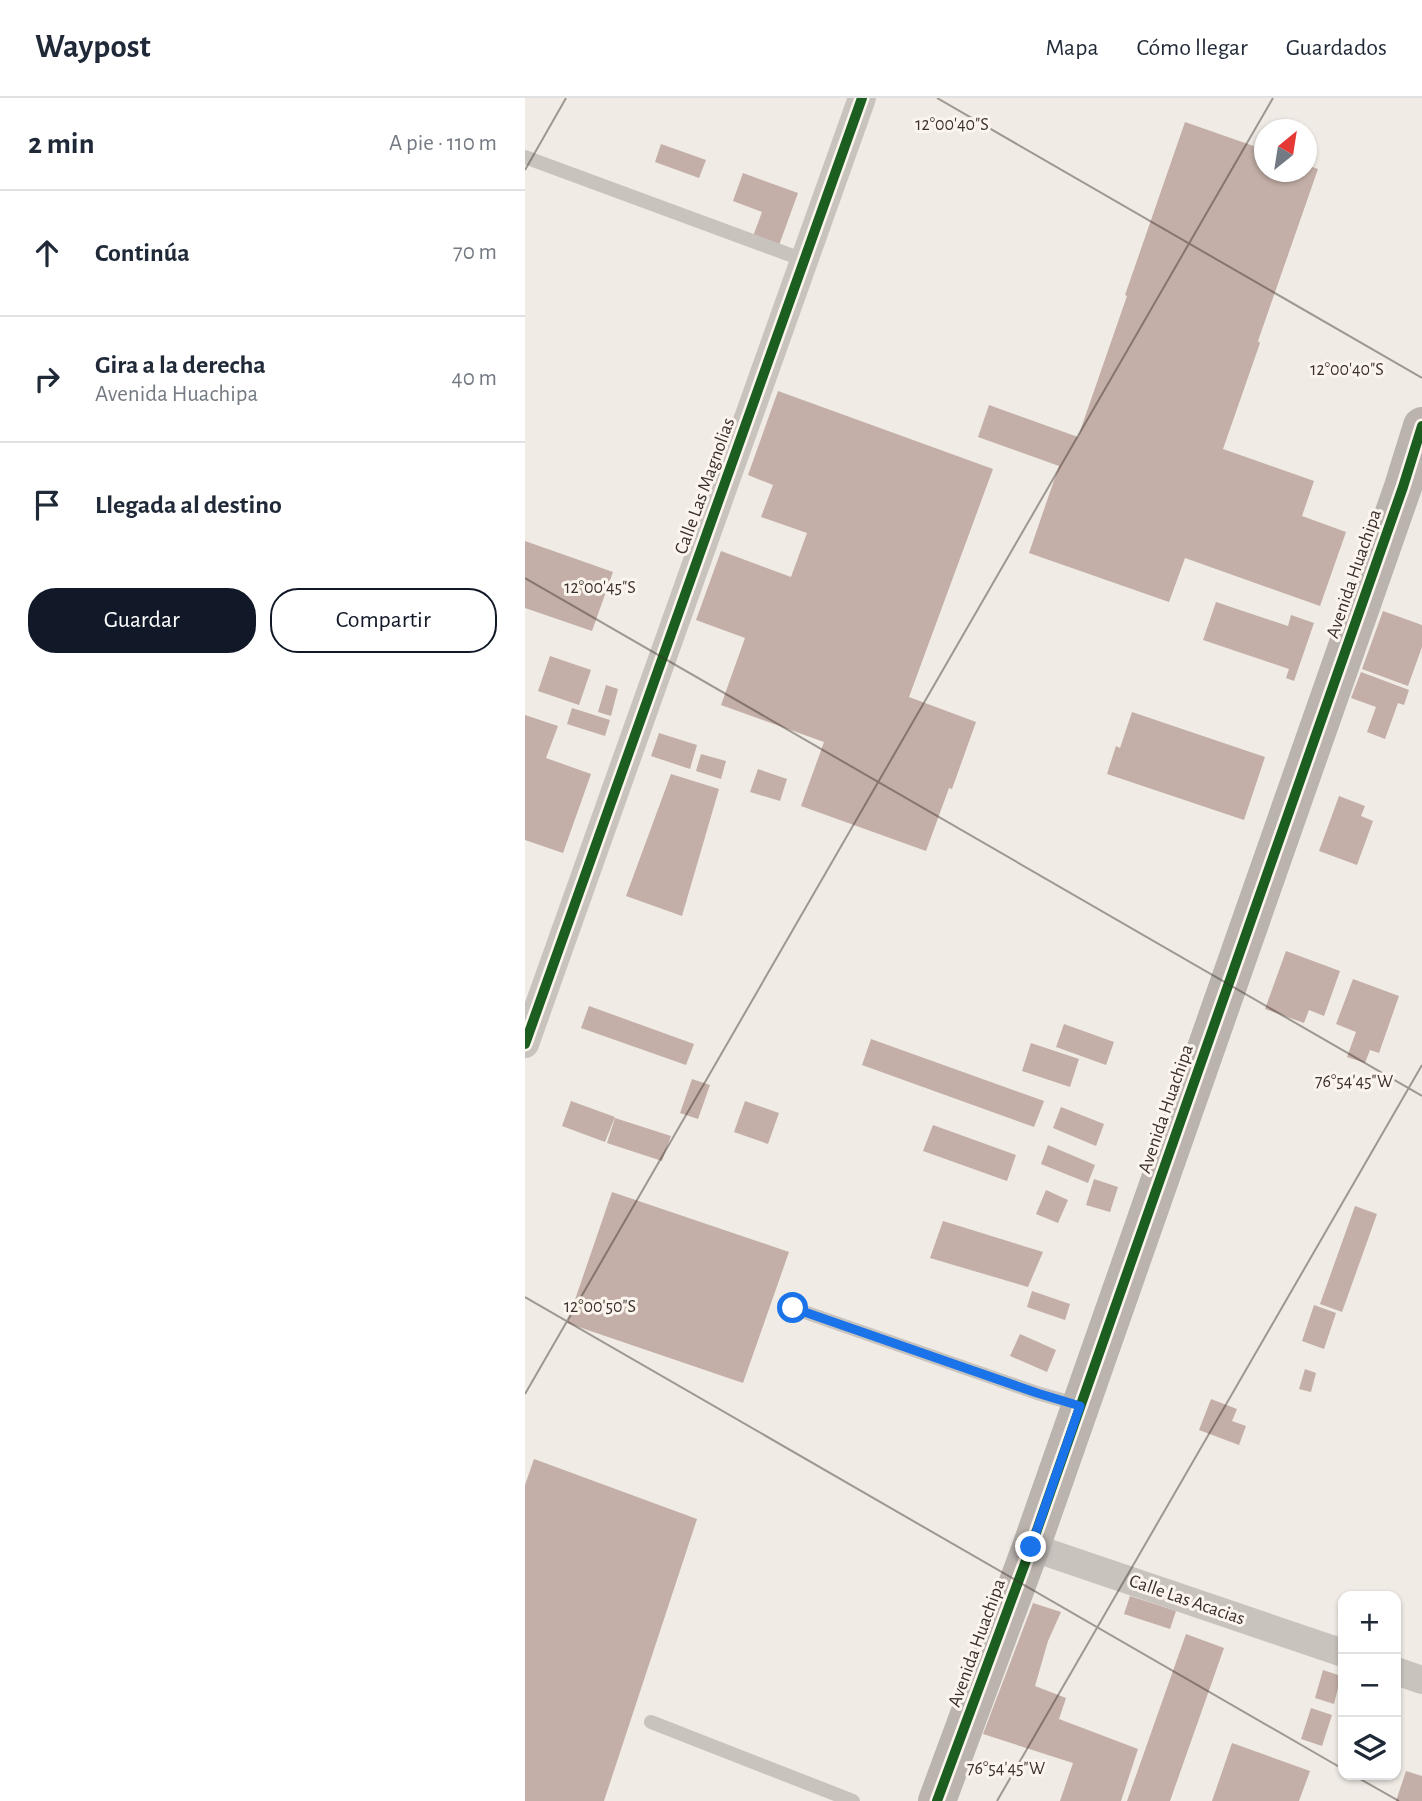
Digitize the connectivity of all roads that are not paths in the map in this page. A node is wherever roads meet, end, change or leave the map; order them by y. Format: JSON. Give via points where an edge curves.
{"nodes":[{"id":1,"x":862,"y":98,"type":"edge"},
{"id":2,"x":525,"y":157,"type":"edge"},
{"id":3,"x":804,"y":260,"type":"junction"},
{"id":4,"x":1422,"y":426,"type":"edge"},
{"id":5,"x":1412,"y":490,"type":"edge"},
{"id":6,"x":525,"y":1044,"type":"edge"},
{"id":7,"x":793,"y":1308,"type":"dead end"},
{"id":8,"x":1080,"y":1406,"type":"junction"},
{"id":9,"x":1031,"y":1547,"type":"junction"},
{"id":10,"x":1338,"y":1651,"type":"edge"},
{"id":11,"x":1401,"y":1673,"type":"edge"},
{"id":12,"x":1422,"y":1680,"type":"edge"},
{"id":13,"x":651,"y":1723,"type":"dead end"},
{"id":14,"x":853,"y":1801,"type":"edge"},
{"id":15,"x":937,"y":1801,"type":"edge"}],
"edges":[{"from":1,"to":3,"type":"street","name":"Calle Las Magnolias"},
{"from":2,"to":3,"type":"lane"},
{"from":3,"to":6,"type":"street","name":"Calle Las Magnolias"},
{"from":4,"to":5,"type":"street","name":"Avenida Huachipa"},
{"from":5,"to":8,"type":"street","name":"Avenida Huachipa"},
{"from":7,"to":8,"type":"lane"},
{"from":8,"to":9,"type":"street","name":"Avenida Huachipa"},
{"from":9,"to":10,"type":"street","name":"Calle Las Acacias"},
{"from":9,"to":15,"type":"street","name":"Avenida Huachipa"},
{"from":11,"to":12,"type":"street"},
{"from":13,"to":14,"type":"lane"}]}
